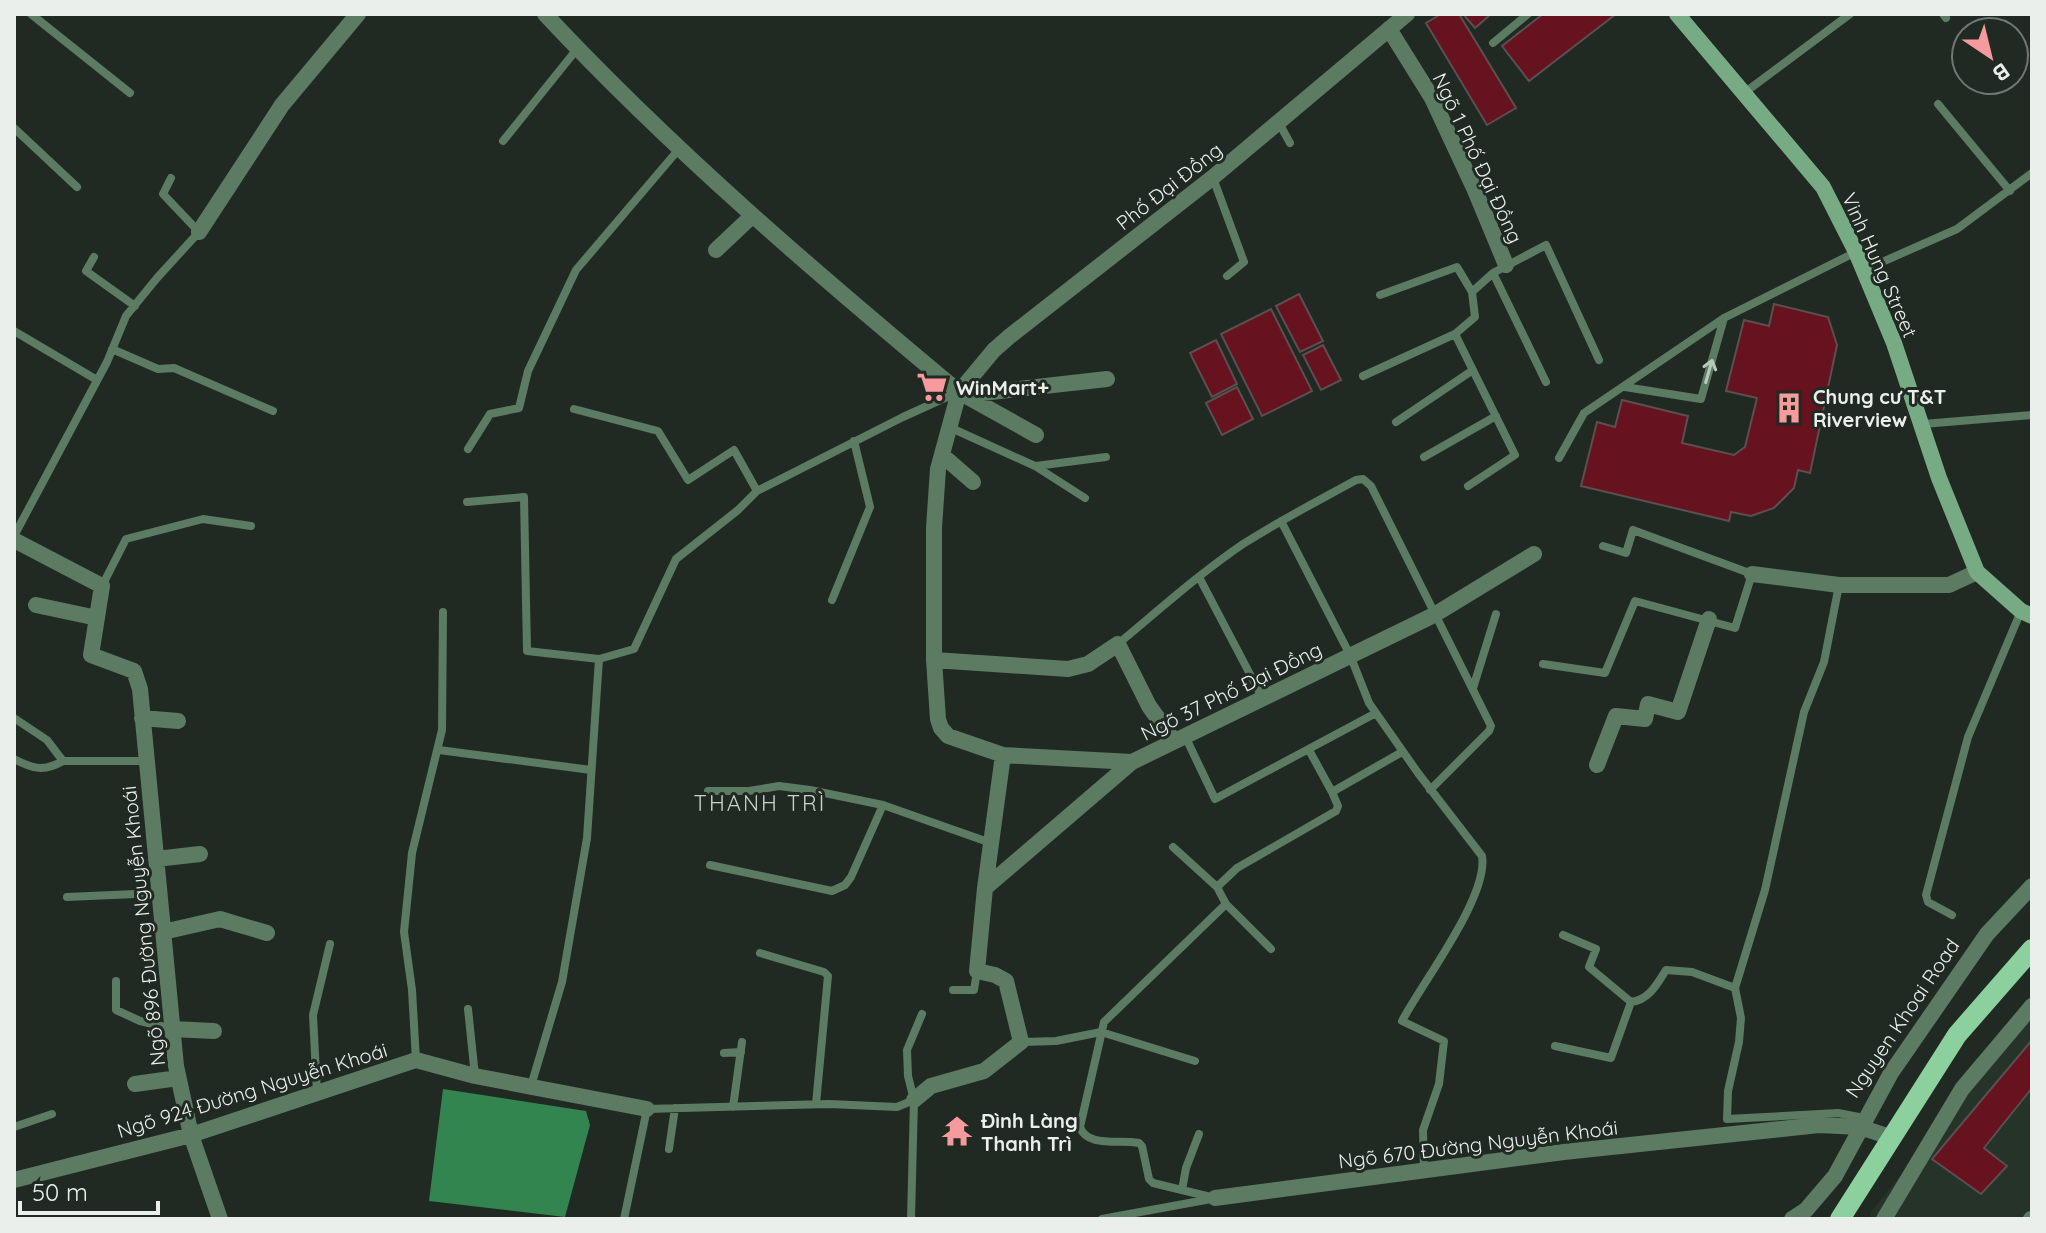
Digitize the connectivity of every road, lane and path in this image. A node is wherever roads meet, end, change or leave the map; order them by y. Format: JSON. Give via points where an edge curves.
{"nodes":[{"id":1,"x":31,"y":14,"type":"edge"},
{"id":2,"x":358,"y":14,"type":"edge"},
{"id":3,"x":545,"y":14,"type":"edge"},
{"id":4,"x":1407,"y":14,"type":"edge"},
{"id":5,"x":1528,"y":14,"type":"edge"},
{"id":6,"x":1677,"y":14,"type":"edge"},
{"id":7,"x":1850,"y":14,"type":"edge"},
{"id":8,"x":1389,"y":29,"type":"junction"},
{"id":9,"x":1493,"y":43,"type":"dead end"},
{"id":10,"x":577,"y":49,"type":"junction"},
{"id":11,"x":130,"y":93,"type":"dead end"},
{"id":12,"x":1744,"y":93,"type":"junction"},
{"id":13,"x":1938,"y":104,"type":"dead end"},
{"id":14,"x":1279,"y":123,"type":"junction"},
{"id":15,"x":14,"y":128,"type":"edge"},
{"id":16,"x":503,"y":141,"type":"dead end"},
{"id":17,"x":1290,"y":143,"type":"dead end"},
{"id":18,"x":679,"y":149,"type":"junction"},
{"id":19,"x":2032,"y":173,"type":"edge"},
{"id":20,"x":171,"y":178,"type":"dead end"},
{"id":21,"x":1212,"y":178,"type":"junction"},
{"id":22,"x":77,"y":187,"type":"dead end"},
{"id":23,"x":2010,"y":191,"type":"junction"},
{"id":24,"x":752,"y":216,"type":"junction"},
{"id":25,"x":199,"y":232,"type":"junction"},
{"id":26,"x":716,"y":250,"type":"dead end"},
{"id":27,"x":1856,"y":252,"type":"junction"},
{"id":28,"x":94,"y":257,"type":"dead end"},
{"id":29,"x":1500,"y":269,"type":"junction"},
{"id":30,"x":1864,"y":270,"type":"junction"},
{"id":31,"x":1227,"y":276,"type":"dead end"},
{"id":32,"x":1472,"y":292,"type":"junction"},
{"id":33,"x":1380,"y":295,"type":"dead end"},
{"id":34,"x":135,"y":306,"type":"junction"},
{"id":35,"x":1724,"y":318,"type":"junction"},
{"id":36,"x":14,"y":331,"type":"edge"},
{"id":37,"x":1455,"y":334,"type":"junction"},
{"id":38,"x":112,"y":349,"type":"junction"},
{"id":39,"x":1599,"y":360,"type":"dead end"},
{"id":40,"x":1473,"y":370,"type":"junction"},
{"id":41,"x":1363,"y":376,"type":"dead end"},
{"id":42,"x":1107,"y":379,"type":"dead end"},
{"id":43,"x":97,"y":380,"type":"junction"},
{"id":44,"x":1546,"y":382,"type":"dead end"},
{"id":45,"x":1624,"y":387,"type":"junction"},
{"id":46,"x":962,"y":394,"type":"junction"},
{"id":47,"x":574,"y":409,"type":"dead end"},
{"id":48,"x":273,"y":411,"type":"dead end"},
{"id":49,"x":2032,"y":415,"type":"edge"},
{"id":50,"x":1496,"y":416,"type":"junction"},
{"id":51,"x":1396,"y":422,"type":"dead end"},
{"id":52,"x":1923,"y":424,"type":"junction"},
{"id":53,"x":949,"y":427,"type":"junction"},
{"id":54,"x":1036,"y":435,"type":"dead end"},
{"id":55,"x":854,"y":441,"type":"junction"},
{"id":56,"x":468,"y":449,"type":"dead end"},
{"id":57,"x":942,"y":455,"type":"junction"},
{"id":58,"x":1106,"y":457,"type":"dead end"},
{"id":59,"x":1424,"y":457,"type":"dead end"},
{"id":60,"x":1559,"y":458,"type":"dead end"},
{"id":61,"x":1035,"y":466,"type":"junction"},
{"id":62,"x":973,"y":482,"type":"dead end"},
{"id":63,"x":1468,"y":486,"type":"dead end"},
{"id":64,"x":757,"y":491,"type":"junction"},
{"id":65,"x":1085,"y":498,"type":"dead end"},
{"id":66,"x":467,"y":502,"type":"dead end"},
{"id":67,"x":1281,"y":521,"type":"junction"},
{"id":68,"x":251,"y":526,"type":"dead end"},
{"id":69,"x":14,"y":538,"type":"edge"},
{"id":70,"x":1603,"y":546,"type":"dead end"},
{"id":71,"x":1534,"y":554,"type":"dead end"},
{"id":72,"x":1977,"y":572,"type":"junction"},
{"id":73,"x":1752,"y":574,"type":"junction"},
{"id":74,"x":1199,"y":577,"type":"junction"},
{"id":75,"x":1839,"y":585,"type":"junction"},
{"id":76,"x":102,"y":586,"type":"junction"},
{"id":77,"x":832,"y":600,"type":"dead end"},
{"id":78,"x":36,"y":605,"type":"dead end"},
{"id":79,"x":443,"y":612,"type":"dead end"},
{"id":80,"x":1496,"y":614,"type":"dead end"},
{"id":81,"x":2027,"y":614,"type":"edge"},
{"id":82,"x":1434,"y":615,"type":"junction"},
{"id":83,"x":97,"y":618,"type":"junction"},
{"id":84,"x":1709,"y":619,"type":"junction"},
{"id":85,"x":1118,"y":644,"type":"junction"},
{"id":86,"x":1350,"y":655,"type":"junction"},
{"id":87,"x":599,"y":659,"type":"junction"},
{"id":88,"x":934,"y":660,"type":"junction"},
{"id":89,"x":1543,"y":664,"type":"dead end"},
{"id":90,"x":1473,"y":688,"type":"junction"},
{"id":91,"x":1263,"y":699,"type":"junction"},
{"id":92,"x":1376,"y":713,"type":"junction"},
{"id":93,"x":14,"y":718,"type":"edge"},
{"id":94,"x":142,"y":718,"type":"junction"},
{"id":95,"x":178,"y":721,"type":"dead end"},
{"id":96,"x":1180,"y":738,"type":"junction"},
{"id":97,"x":439,"y":750,"type":"junction"},
{"id":98,"x":1309,"y":750,"type":"junction"},
{"id":99,"x":1402,"y":752,"type":"junction"},
{"id":100,"x":1003,"y":755,"type":"junction"},
{"id":101,"x":14,"y":759,"type":"edge"},
{"id":102,"x":63,"y":761,"type":"junction"},
{"id":103,"x":147,"y":761,"type":"junction"},
{"id":104,"x":1132,"y":762,"type":"junction"},
{"id":105,"x":1597,"y":765,"type":"dead end"},
{"id":106,"x":591,"y":770,"type":"junction"},
{"id":107,"x":1430,"y":790,"type":"junction"},
{"id":108,"x":708,"y":791,"type":"dead end"},
{"id":109,"x":1332,"y":792,"type":"junction"},
{"id":110,"x":883,"y":805,"type":"junction"},
{"id":111,"x":991,"y":843,"type":"junction"},
{"id":112,"x":1173,"y":847,"type":"dead end"},
{"id":113,"x":200,"y":854,"type":"dead end"},
{"id":114,"x":156,"y":859,"type":"junction"},
{"id":115,"x":710,"y":865,"type":"dead end"},
{"id":116,"x":2032,"y":886,"type":"edge"},
{"id":117,"x":1217,"y":887,"type":"junction"},
{"id":118,"x":985,"y":888,"type":"junction"},
{"id":119,"x":158,"y":893,"type":"junction"},
{"id":120,"x":67,"y":897,"type":"dead end"},
{"id":121,"x":1226,"y":904,"type":"junction"},
{"id":122,"x":1952,"y":915,"type":"dead end"},
{"id":123,"x":163,"y":932,"type":"junction"},
{"id":124,"x":267,"y":933,"type":"dead end"},
{"id":125,"x":1563,"y":935,"type":"dead end"},
{"id":126,"x":330,"y":944,"type":"dead end"},
{"id":127,"x":1271,"y":949,"type":"dead end"},
{"id":128,"x":2032,"y":949,"type":"edge"},
{"id":129,"x":760,"y":953,"type":"dead end"},
{"id":130,"x":977,"y":971,"type":"junction"},
{"id":131,"x":116,"y":981,"type":"dead end"},
{"id":132,"x":1735,"y":988,"type":"junction"},
{"id":133,"x":953,"y":990,"type":"dead end"},
{"id":134,"x":1631,"y":1002,"type":"junction"},
{"id":135,"x":2032,"y":1006,"type":"edge"},
{"id":136,"x":468,"y":1009,"type":"dead end"},
{"id":137,"x":922,"y":1014,"type":"dead end"},
{"id":138,"x":173,"y":1029,"type":"junction"},
{"id":139,"x":214,"y":1031,"type":"dead end"},
{"id":140,"x":1101,"y":1032,"type":"junction"},
{"id":141,"x":1021,"y":1042,"type":"junction"},
{"id":142,"x":1555,"y":1046,"type":"dead end"},
{"id":143,"x":724,"y":1053,"type":"dead end"},
{"id":144,"x":416,"y":1060,"type":"junction"},
{"id":145,"x":1195,"y":1061,"type":"dead end"},
{"id":146,"x":475,"y":1076,"type":"junction"},
{"id":147,"x":178,"y":1078,"type":"junction"},
{"id":148,"x":135,"y":1084,"type":"dead end"},
{"id":149,"x":531,"y":1087,"type":"junction"},
{"id":150,"x":317,"y":1093,"type":"junction"},
{"id":151,"x":914,"y":1100,"type":"junction"},
{"id":152,"x":816,"y":1104,"type":"junction"},
{"id":153,"x":733,"y":1107,"type":"junction"},
{"id":154,"x":675,"y":1108,"type":"junction"},
{"id":155,"x":647,"y":1109,"type":"junction"},
{"id":156,"x":52,"y":1114,"type":"dead end"},
{"id":157,"x":1862,"y":1122,"type":"junction"},
{"id":158,"x":14,"y":1127,"type":"edge"},
{"id":159,"x":1199,"y":1134,"type":"dead end"},
{"id":160,"x":191,"y":1135,"type":"junction"},
{"id":161,"x":1890,"y":1137,"type":"junction"},
{"id":162,"x":669,"y":1149,"type":"dead end"},
{"id":163,"x":1424,"y":1170,"type":"junction"},
{"id":164,"x":14,"y":1180,"type":"edge"},
{"id":165,"x":1182,"y":1190,"type":"junction"},
{"id":166,"x":1215,"y":1198,"type":"junction"},
{"id":167,"x":220,"y":1219,"type":"edge"},
{"id":168,"x":624,"y":1219,"type":"edge"},
{"id":169,"x":911,"y":1219,"type":"edge"},
{"id":170,"x":1102,"y":1219,"type":"edge"},
{"id":171,"x":1792,"y":1219,"type":"edge"},
{"id":172,"x":1840,"y":1219,"type":"edge"},
{"id":173,"x":1884,"y":1219,"type":"edge"}],
"edges":[{"from":1,"to":11,"type":"lane"},
{"from":2,"to":25,"type":"street","via":[[282,105]]},
{"from":3,"to":10,"type":"street"},
{"from":4,"to":8,"type":"street","name":"Phố Đại Đồng"},
{"from":5,"to":9,"type":"lane"},
{"from":6,"to":12,"type":"main road","name":"Vinh Hung Street"},
{"from":7,"to":12,"type":"lane"},
{"from":8,"to":14,"type":"street","name":"Phố Đại Đồng"},
{"from":8,"to":29,"type":"street","name":"Ngõ 1 Phố Đại Đồng","via":[[1432,98],[1474,188]]},
{"from":10,"to":16,"type":"lane"},
{"from":10,"to":18,"type":"street"},
{"from":12,"to":27,"type":"main road","name":"Vinh Hung Street","via":[[1823,187]]},
{"from":13,"to":23,"type":"lane"},
{"from":14,"to":17,"type":"lane"},
{"from":14,"to":21,"type":"street","name":"Phố Đại Đồng"},
{"from":15,"to":22,"type":"lane"},
{"from":18,"to":24,"type":"street"},
{"from":18,"to":56,"type":"lane","via":[[576,270],[528,371],[519,408],[490,414]]},
{"from":19,"to":23,"type":"lane"},
{"from":20,"to":25,"type":"lane","via":[[163,194]]},
{"from":21,"to":31,"type":"lane","via":[[1244,262]]},
{"from":21,"to":46,"type":"street","name":"Phố Đại Đồng","via":[[1010,336]]},
{"from":23,"to":30,"type":"lane","via":[[1957,229]]},
{"from":24,"to":26,"type":"street"},
{"from":24,"to":46,"type":"street"},
{"from":25,"to":34,"type":"lane"},
{"from":27,"to":30,"type":"main road","name":"Vinh Hung Street"},
{"from":27,"to":35,"type":"lane"},
{"from":28,"to":34,"type":"lane","via":[[86,271]]},
{"from":29,"to":32,"type":"lane","name":"Ngõ 1 Phố Đại Đồng"},
{"from":29,"to":39,"type":"lane","via":[[1546,245]]},
{"from":29,"to":44,"type":"lane"},
{"from":30,"to":52,"type":"main road","name":"Vinh Hung Street"},
{"from":32,"to":33,"type":"lane","via":[[1457,267]]},
{"from":32,"to":37,"type":"lane","via":[[1475,317]]},
{"from":34,"to":38,"type":"lane"},
{"from":35,"to":45,"type":"lane"},
{"from":45,"to":35,"type":"lane","one_way":true,"via":[[1701,399]]},
{"from":36,"to":43,"type":"lane"},
{"from":37,"to":40,"type":"lane"},
{"from":37,"to":41,"type":"lane"},
{"from":38,"to":43,"type":"lane"},
{"from":38,"to":48,"type":"lane","via":[[158,369],[174,368]]},
{"from":40,"to":50,"type":"lane"},
{"from":40,"to":51,"type":"lane"},
{"from":42,"to":46,"type":"street"},
{"from":43,"to":69,"type":"lane"},
{"from":45,"to":60,"type":"lane","via":[[1584,413]]},
{"from":46,"to":53,"type":"street","name":"Phố Đại Đồng"},
{"from":46,"to":54,"type":"street"},
{"from":46,"to":55,"type":"lane"},
{"from":47,"to":64,"type":"lane","via":[[658,431],[688,480],[734,450]]},
{"from":49,"to":52,"type":"lane"},
{"from":50,"to":59,"type":"lane"},
{"from":50,"to":63,"type":"lane","via":[[1515,455]]},
{"from":52,"to":72,"type":"main road","name":"Vinh Hung Street"},
{"from":53,"to":57,"type":"street","name":"Ngõ 37 Phố Đại Đồng"},
{"from":53,"to":61,"type":"lane"},
{"from":55,"to":64,"type":"lane"},
{"from":55,"to":77,"type":"lane","via":[[870,507]]},
{"from":57,"to":62,"type":"street"},
{"from":57,"to":88,"type":"street","name":"Ngõ 37 Phố Đại Đồng","via":[[934,528]]},
{"from":58,"to":61,"type":"lane"},
{"from":61,"to":65,"type":"lane"},
{"from":64,"to":87,"type":"lane","via":[[676,559],[634,649]]},
{"from":66,"to":87,"type":"lane","via":[[524,497],[527,651]]},
{"from":67,"to":74,"type":"lane"},
{"from":67,"to":82,"type":"lane","via":[[1363,479]]},
{"from":67,"to":86,"type":"lane"},
{"from":68,"to":76,"type":"lane","via":[[203,519],[126,539]]},
{"from":69,"to":76,"type":"street"},
{"from":70,"to":73,"type":"lane","via":[[1626,553],[1633,530]]},
{"from":71,"to":82,"type":"street","name":"Ngõ 37 Phố Đại Đồng"},
{"from":72,"to":75,"type":"street","via":[[1949,585]]},
{"from":72,"to":81,"type":"main road"},
{"from":73,"to":75,"type":"street"},
{"from":73,"to":84,"type":"lane","via":[[1735,628]]},
{"from":74,"to":85,"type":"lane"},
{"from":74,"to":91,"type":"lane"},
{"from":75,"to":132,"type":"lane","via":[[1824,662],[1804,712],[1765,890]]},
{"from":76,"to":83,"type":"street"},
{"from":78,"to":83,"type":"street"},
{"from":79,"to":97,"type":"lane"},
{"from":80,"to":90,"type":"lane"},
{"from":81,"to":122,"type":"lane","via":[[1968,737],[1926,895],[1928,902]]},
{"from":82,"to":86,"type":"street","name":"Ngõ 37 Phố Đại Đồng"},
{"from":82,"to":90,"type":"lane"},
{"from":83,"to":94,"type":"street","name":"Ngõ 896 Đường Nguyễn Khoái","via":[[91,655],[134,671]]},
{"from":84,"to":89,"type":"lane","via":[[1635,601],[1605,673]]},
{"from":84,"to":105,"type":"street","via":[[1678,712],[1648,704],[1645,719],[1616,716]]},
{"from":85,"to":88,"type":"street","via":[[1088,664],[1068,669]]},
{"from":85,"to":96,"type":"street","via":[[1149,706]]},
{"from":86,"to":91,"type":"street","name":"Ngõ 37 Phố Đại Đồng"},
{"from":86,"to":92,"type":"lane"},
{"from":87,"to":106,"type":"lane"},
{"from":88,"to":100,"type":"street","name":"Ngõ 37 Phố Đại Đồng","via":[[941,728],[948,736]]},
{"from":90,"to":107,"type":"lane","via":[[1490,721],[1489,731]]},
{"from":91,"to":96,"type":"street","name":"Ngõ 37 Phố Đại Đồng"},
{"from":92,"to":98,"type":"lane"},
{"from":92,"to":99,"type":"lane"},
{"from":93,"to":102,"type":"lane","via":[[47,740]]},
{"from":94,"to":95,"type":"street"},
{"from":94,"to":103,"type":"street","name":"Ngõ 896 Đường Nguyễn Khoái"},
{"from":96,"to":98,"type":"lane","via":[[1215,799]]},
{"from":96,"to":104,"type":"street","name":"Ngõ 37 Phố Đại Đồng"},
{"from":97,"to":106,"type":"lane"},
{"from":97,"to":144,"type":"lane","via":[[412,853],[405,918]]},
{"from":98,"to":109,"type":"lane"},
{"from":99,"to":107,"type":"lane"},
{"from":99,"to":109,"type":"lane"},
{"from":100,"to":104,"type":"street","name":"Ngõ 37 Phố Đại Đồng"},
{"from":100,"to":111,"type":"street"},
{"from":101,"to":102,"type":"lane","via":[[37,769]]},
{"from":102,"to":103,"type":"lane"},
{"from":103,"to":114,"type":"street","name":"Ngõ 896 Đường Nguyễn Khoái"},
{"from":104,"to":118,"type":"street"},
{"from":106,"to":149,"type":"lane","via":[[587,838],[562,982]]},
{"from":107,"to":163,"type":"lane","via":[[1482,856],[1484,868],[1467,912],[1402,1021],[1444,1041],[1439,1084],[1423,1130]]},
{"from":108,"to":110,"type":"lane","via":[[779,786]]},
{"from":109,"to":117,"type":"lane","via":[[1336,811],[1237,868]]},
{"from":110,"to":111,"type":"lane"},
{"from":110,"to":115,"type":"lane","via":[[851,877],[840,889]]},
{"from":111,"to":118,"type":"street"},
{"from":112,"to":117,"type":"lane"},
{"from":113,"to":114,"type":"street"},
{"from":114,"to":119,"type":"street","name":"Ngõ 896 Đường Nguyễn Khoái"},
{"from":116,"to":157,"type":"street","name":"Nguyen Khoai Road","via":[[1987,934]]},
{"from":117,"to":121,"type":"lane"},
{"from":118,"to":130,"type":"street"},
{"from":119,"to":120,"type":"lane"},
{"from":119,"to":123,"type":"street","name":"Ngõ 896 Đường Nguyễn Khoái"},
{"from":121,"to":127,"type":"lane"},
{"from":121,"to":140,"type":"lane","via":[[1104,1022]]},
{"from":123,"to":124,"type":"street","via":[[220,919]]},
{"from":123,"to":138,"type":"street","name":"Ngõ 896 Đường Nguyễn Khoái"},
{"from":125,"to":134,"type":"lane","via":[[1596,949],[1589,967]]},
{"from":126,"to":150,"type":"lane","via":[[313,1015]]},
{"from":128,"to":161,"type":"main road","via":[[1957,1035]]},
{"from":129,"to":152,"type":"lane","via":[[828,976]]},
{"from":130,"to":133,"type":"lane","via":[[974,990]]},
{"from":130,"to":141,"type":"street","via":[[1006,981]]},
{"from":131,"to":138,"type":"lane","via":[[116,1010]]},
{"from":132,"to":134,"type":"lane","via":[[1692,972],[1666,970],[1640,1001]]},
{"from":132,"to":157,"type":"lane","via":[[1741,1018],[1727,1119],[1838,1113]]},
{"from":134,"to":142,"type":"lane","via":[[1611,1058]]},
{"from":135,"to":173,"type":"street","via":[[1962,1089]]},
{"from":136,"to":146,"type":"lane"},
{"from":137,"to":151,"type":"lane","via":[[907,1050]]},
{"from":138,"to":139,"type":"street"},
{"from":138,"to":147,"type":"street","name":"Ngõ 896 Đường Nguyễn Khoái"},
{"from":140,"to":141,"type":"lane"},
{"from":140,"to":145,"type":"lane"},
{"from":140,"to":165,"type":"lane","via":[[1082,1132],[1089,1139],[1139,1143],[1153,1183]]},
{"from":141,"to":151,"type":"street","name":"Ngõ 924 Đường Nguyễn Khoái","via":[[984,1071],[931,1086]]},
{"from":143,"to":153,"type":"lane","via":[[741,1047]]},
{"from":144,"to":146,"type":"street","name":"Ngõ 924 Đường Nguyễn Khoái"},
{"from":144,"to":150,"type":"street","name":"Ngõ 924 Đường Nguyễn Khoái"},
{"from":146,"to":149,"type":"street","name":"Ngõ 924 Đường Nguyễn Khoái"},
{"from":147,"to":148,"type":"street"},
{"from":147,"to":160,"type":"street","name":"Ngõ 896 Đường Nguyễn Khoái"},
{"from":149,"to":155,"type":"street","name":"Ngõ 924 Đường Nguyễn Khoái"},
{"from":150,"to":160,"type":"street","name":"Ngõ 924 Đường Nguyễn Khoái"},
{"from":151,"to":152,"type":"lane","name":"Ngõ 924 Đường Nguyễn Khoái","via":[[897,1107]]},
{"from":151,"to":169,"type":"lane"},
{"from":152,"to":153,"type":"lane","name":"Ngõ 924 Đường Nguyễn Khoái"},
{"from":153,"to":154,"type":"lane","name":"Ngõ 924 Đường Nguyễn Khoái"},
{"from":154,"to":155,"type":"lane","name":"Ngõ 924 Đường Nguyễn Khoái"},
{"from":154,"to":162,"type":"lane"},
{"from":155,"to":168,"type":"lane"},
{"from":156,"to":158,"type":"lane"},
{"from":157,"to":161,"type":"street","name":"Ngõ 670 Đường Nguyễn Khoái"},
{"from":157,"to":163,"type":"street","name":"Ngõ 670 Đường Nguyễn Khoái"},
{"from":157,"to":171,"type":"street","name":"Nguyen Khoai Road","via":[[1835,1176]]},
{"from":159,"to":165,"type":"lane"},
{"from":160,"to":164,"type":"street","name":"Ngõ 924 Đường Nguyễn Khoái"},
{"from":160,"to":167,"type":"street","name":"Ngõ 896 Đường Nguyễn Khoái"},
{"from":161,"to":172,"type":"main road"},
{"from":163,"to":166,"type":"street","name":"Ngõ 670 Đường Nguyễn Khoái"},
{"from":165,"to":166,"type":"lane"},
{"from":166,"to":170,"type":"lane","name":"Ngõ 670 Đường Nguyễn Khoái"}]}
